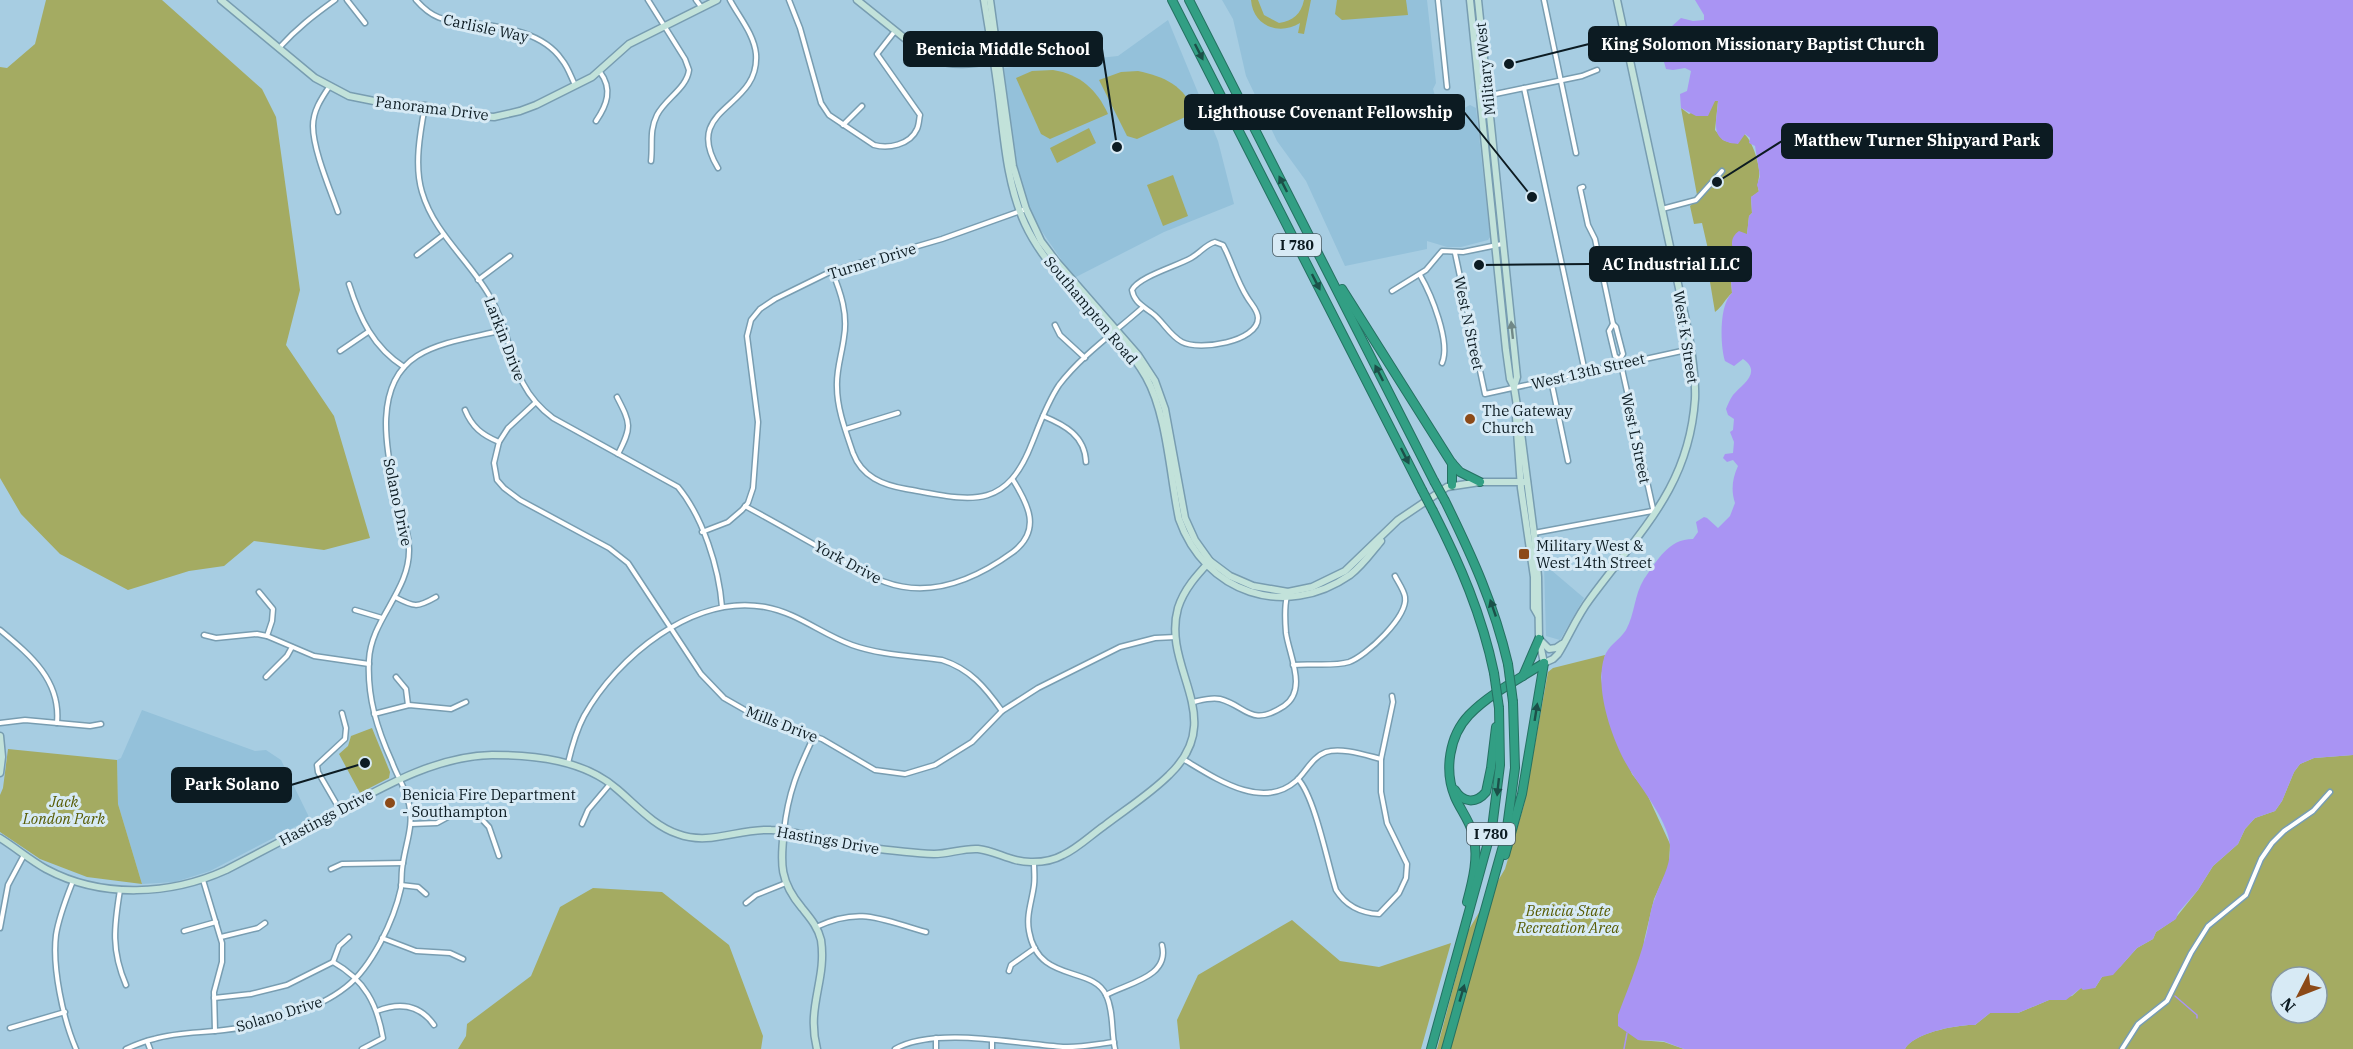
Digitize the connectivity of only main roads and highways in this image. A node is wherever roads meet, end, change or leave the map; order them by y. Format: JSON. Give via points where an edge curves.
{"nodes":[{"id":1,"x":1172,"y":0,"type":"edge"},
{"id":2,"x":1189,"y":0,"type":"edge"},
{"id":3,"x":1310,"y":237,"type":"junction"},
{"id":4,"x":1452,"y":462,"type":"junction"},
{"id":5,"x":1480,"y":482,"type":"road end"},
{"id":6,"x":1452,"y":485,"type":"road end"},
{"id":7,"x":1539,"y":639,"type":"road end"},
{"id":8,"x":1523,"y":676,"type":"junction"},
{"id":9,"x":1499,"y":708,"type":"junction"},
{"id":10,"x":1451,"y":784,"type":"junction"},
{"id":11,"x":1491,"y":890,"type":"junction"},
{"id":12,"x":1457,"y":956,"type":"junction"},
{"id":13,"x":1431,"y":1049,"type":"edge"},
{"id":14,"x":1446,"y":1049,"type":"edge"}],
"edges":[{"from":1,"to":9,"type":"highway","number":"I 780","one_way":true,"bridge":true,"via":[[1474,597]]},
{"from":3,"to":2,"type":"highway","number":"I 780","one_way":true},
{"from":3,"to":4,"type":"highway"},
{"from":11,"to":3,"type":"highway","number":"I 780","one_way":true,"bridge":true,"via":[[1506,835],[1515,757],[1513,702],[1499,626],[1445,501]]},
{"from":4,"to":5,"type":"highway","via":[[1460,472]]},
{"from":4,"to":6,"type":"highway"},
{"from":7,"to":8,"type":"highway"},
{"from":8,"to":10,"type":"highway","via":[[1482,704],[1458,729],[1449,760]]},
{"from":11,"to":8,"type":"highway","one_way":true,"via":[[1517,817],[1544,663]]},
{"from":9,"to":10,"type":"highway","via":[[1486,792],[1469,801],[1458,796]]},
{"from":9,"to":12,"type":"highway","number":"I 780","one_way":true,"via":[[1496,804]]},
{"from":10,"to":12,"type":"highway","via":[[1473,833],[1475,848],[1473,879]]},
{"from":14,"to":11,"type":"highway","number":"I 780","one_way":true},
{"from":12,"to":13,"type":"highway","number":"I 780"}]}
